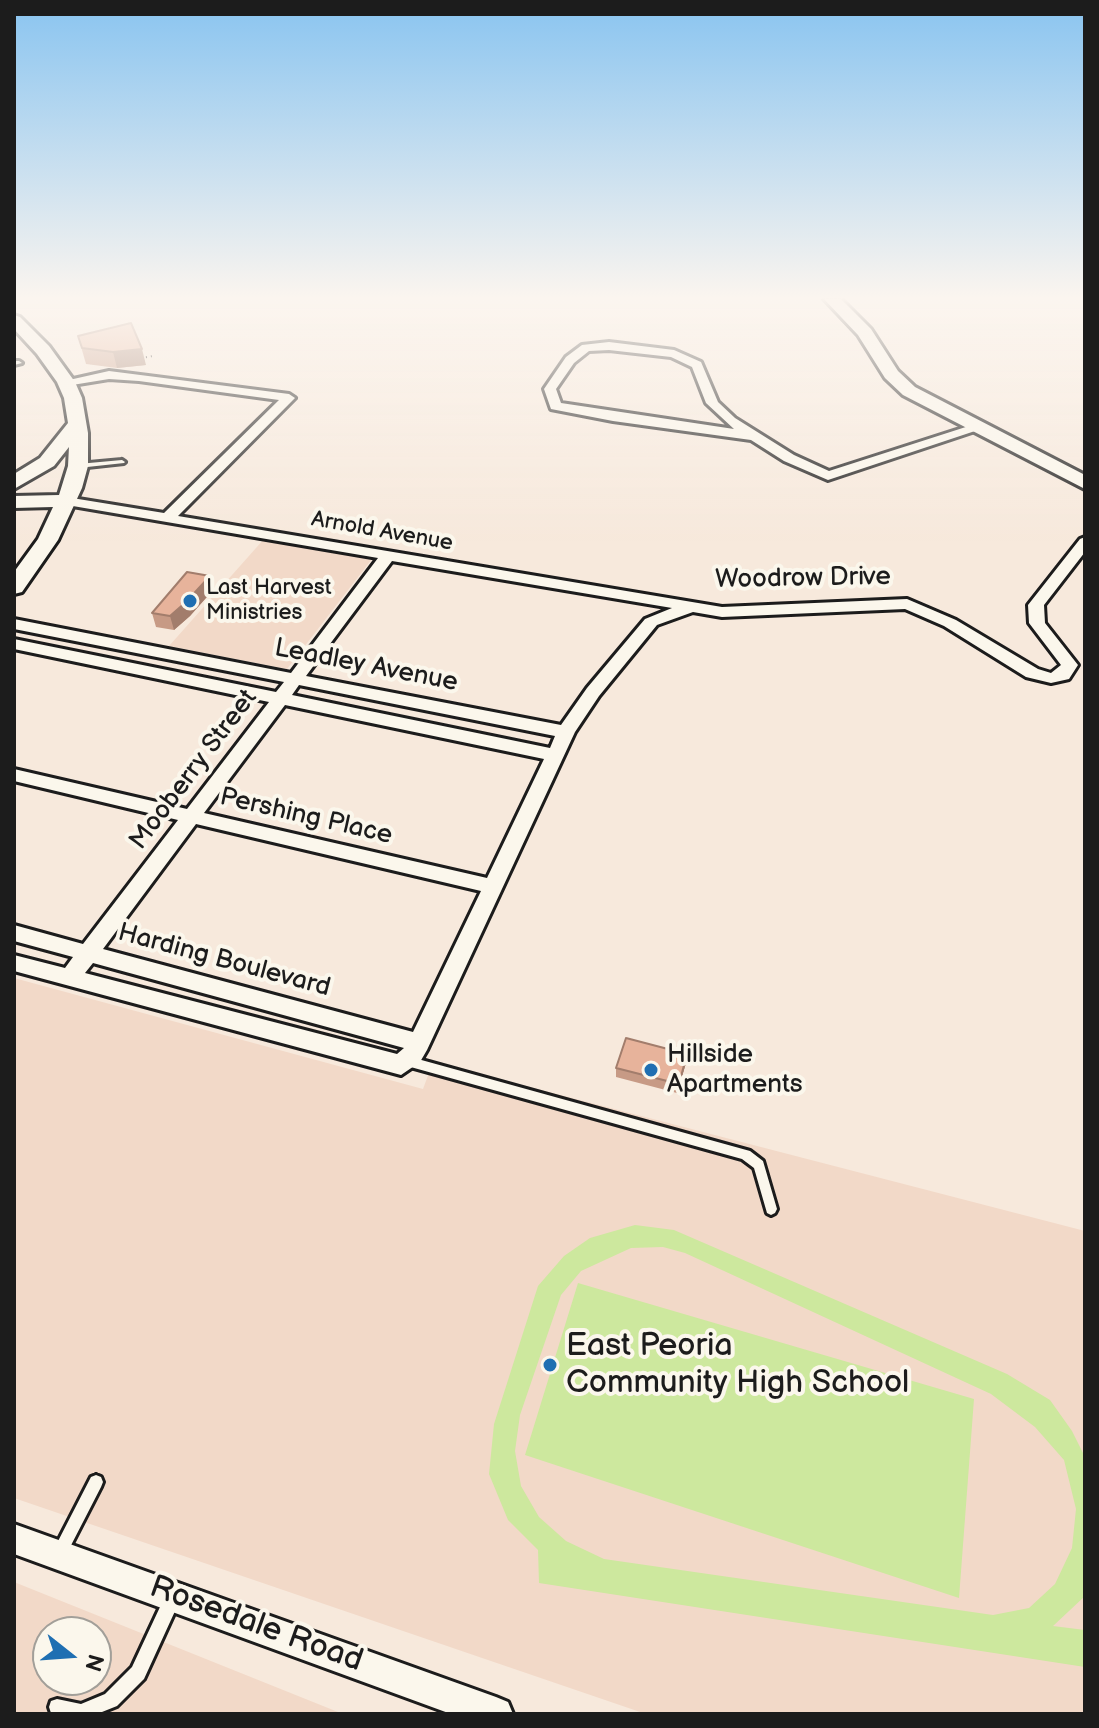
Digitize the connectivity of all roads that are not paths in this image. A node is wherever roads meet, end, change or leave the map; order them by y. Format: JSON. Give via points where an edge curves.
{"nodes":[{"id":1,"x":80,"y":380,"type":"edge"},
{"id":2,"x":158,"y":380,"type":"edge"},
{"id":3,"x":556,"y":380,"type":"edge"},
{"id":4,"x":703,"y":380,"type":"edge"},
{"id":5,"x":896,"y":380,"type":"edge"},
{"id":6,"x":66,"y":382,"type":"joint"},
{"id":7,"x":78,"y":423,"type":"junction"},
{"id":8,"x":977,"y":428,"type":"junction"},
{"id":9,"x":755,"y":436,"type":"junction"},
{"id":10,"x":122,"y":462,"type":"dead end"},
{"id":11,"x":78,"y":466,"type":"junction"},
{"id":12,"x":14,"y":483,"type":"edge"},
{"id":13,"x":1085,"y":483,"type":"edge"},
{"id":14,"x":66,"y":501,"type":"junction"},
{"id":15,"x":14,"y":502,"type":"edge"},
{"id":16,"x":14,"y":513,"type":"edge"},
{"id":17,"x":168,"y":517,"type":"junction"},
{"id":18,"x":48,"y":540,"type":"junction"},
{"id":19,"x":1085,"y":542,"type":"edge"},
{"id":20,"x":388,"y":556,"type":"junction"},
{"id":21,"x":14,"y":587,"type":"edge"},
{"id":22,"x":640,"y":599,"type":"junction"},
{"id":23,"x":690,"y":608,"type":"junction"},
{"id":24,"x":651,"y":622,"type":"junction"},
{"id":25,"x":14,"y":624,"type":"edge"},
{"id":26,"x":14,"y":644,"type":"edge"},
{"id":27,"x":295,"y":678,"type":"junction"},
{"id":28,"x":280,"y":699,"type":"junction"},
{"id":29,"x":566,"y":732,"type":"junction"},
{"id":30,"x":556,"y":755,"type":"junction"},
{"id":31,"x":14,"y":775,"type":"edge"},
{"id":32,"x":191,"y":817,"type":"junction"},
{"id":33,"x":494,"y":887,"type":"junction"},
{"id":34,"x":14,"y":933,"type":"edge"},
{"id":35,"x":88,"y":953,"type":"junction"},
{"id":36,"x":14,"y":963,"type":"edge"},
{"id":37,"x":69,"y":978,"type":"junction"},
{"id":38,"x":409,"y":1056,"type":"junction"},
{"id":39,"x":771,"y":1209,"type":"dead end"},
{"id":40,"x":96,"y":1482,"type":"dead end"},
{"id":41,"x":14,"y":1539,"type":"edge"},
{"id":42,"x":59,"y":1554,"type":"junction"},
{"id":43,"x":175,"y":1595,"type":"junction"},
{"id":44,"x":57,"y":1707,"type":"dead end"},
{"id":45,"x":496,"y":1714,"type":"edge"}],
"edges":[{"from":1,"to":6,"type":"street"},
{"from":2,"to":17,"type":"street","via":[[289,398]]},
{"from":3,"to":9,"type":"street","via":[[550,389],[556,406]]},
{"from":4,"to":9,"type":"street","via":[[712,403]]},
{"from":5,"to":8,"type":"main road"},
{"from":6,"to":7,"type":"main road"},
{"from":7,"to":11,"type":"main road"},
{"from":7,"to":12,"type":"main road","via":[[47,462]]},
{"from":8,"to":9,"type":"street","via":[[833,476],[818,473]]},
{"from":8,"to":13,"type":"main road"},
{"from":10,"to":11,"type":"lane"},
{"from":11,"to":14,"type":"main road"},
{"from":14,"to":15,"type":"main road"},
{"from":14,"to":17,"type":"street","name":"Arnold Avenue"},
{"from":14,"to":18,"type":"main road"},
{"from":16,"to":18,"type":"main road","via":[[35,521]]},
{"from":17,"to":20,"type":"street","name":"Arnold Avenue"},
{"from":18,"to":21,"type":"main road"},
{"from":19,"to":23,"type":"street","name":"Woodrow Drive","via":[[1036,605],[1037,623],[1070,665],[1055,678],[1032,673],[950,623],[907,604],[733,612]]},
{"from":20,"to":22,"type":"street","name":"Arnold Avenue"},
{"from":20,"to":27,"type":"street","name":"Mooberry Street"},
{"from":22,"to":23,"type":"street","name":"Arnold Avenue"},
{"from":22,"to":24,"type":"street"},
{"from":23,"to":24,"type":"street","name":"Woodrow Drive"},
{"from":24,"to":29,"type":"street"},
{"from":25,"to":27,"type":"street","name":"Leadley Avenue"},
{"from":26,"to":28,"type":"street","name":"Leadley Avenue"},
{"from":27,"to":28,"type":"street","name":"Mooberry Street"},
{"from":27,"to":29,"type":"street","name":"Leadley Avenue"},
{"from":28,"to":30,"type":"street","name":"Leadley Avenue"},
{"from":28,"to":32,"type":"street","name":"Mooberry Street"},
{"from":29,"to":30,"type":"street"},
{"from":30,"to":33,"type":"street"},
{"from":31,"to":32,"type":"street","name":"Pershing Place"},
{"from":32,"to":33,"type":"street","name":"Pershing Place"},
{"from":32,"to":35,"type":"street","name":"Mooberry Street"},
{"from":33,"to":38,"type":"street"},
{"from":34,"to":35,"type":"street","name":"Harding Boulevard"},
{"from":35,"to":37,"type":"street","name":"Mooberry Street"},
{"from":35,"to":38,"type":"street","name":"Harding Boulevard"},
{"from":36,"to":37,"type":"street"},
{"from":37,"to":38,"type":"street"},
{"from":38,"to":39,"type":"lane","via":[[746,1155],[759,1165]]},
{"from":40,"to":42,"type":"lane"},
{"from":41,"to":42,"type":"street","name":"Rosedale Road"},
{"from":42,"to":43,"type":"street","name":"Rosedale Road"},
{"from":43,"to":44,"type":"lane","via":[[138,1673],[111,1700],[81,1712]]},
{"from":43,"to":45,"type":"street","name":"Rosedale Road"}]}
